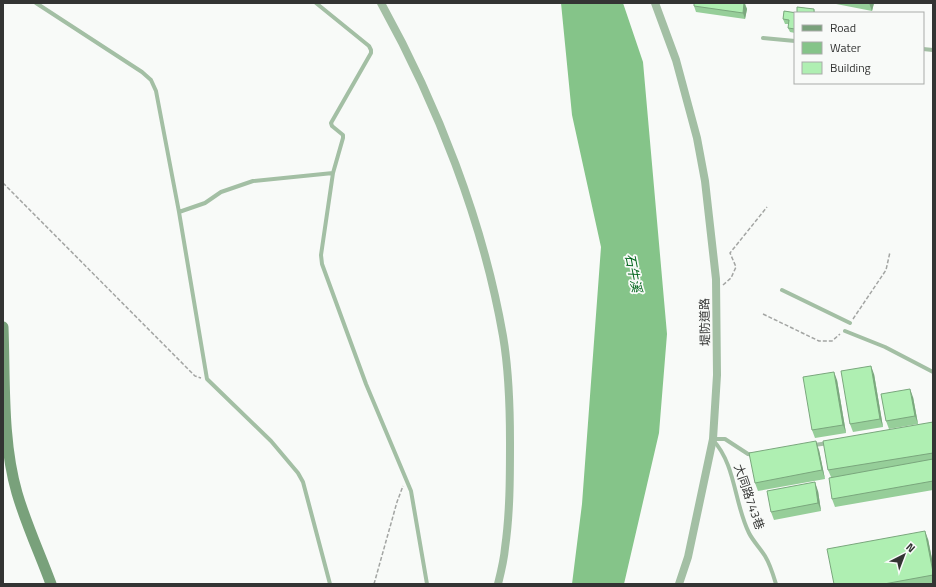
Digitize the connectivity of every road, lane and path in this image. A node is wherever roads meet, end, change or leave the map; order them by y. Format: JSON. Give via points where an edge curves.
{"nodes":[{"id":1,"x":36,"y":3,"type":"edge"},
{"id":2,"x":316,"y":3,"type":"edge"},
{"id":3,"x":381,"y":3,"type":"edge"},
{"id":4,"x":655,"y":3,"type":"edge"},
{"id":5,"x":763,"y":38,"type":"dead end"},
{"id":6,"x":794,"y":41,"type":"edge"},
{"id":7,"x":333,"y":174,"type":"junction"},
{"id":8,"x":3,"y":183,"type":"edge"},
{"id":9,"x":767,"y":207,"type":"dead end"},
{"id":10,"x":179,"y":212,"type":"junction"},
{"id":11,"x":890,"y":252,"type":"dead end"},
{"id":12,"x":782,"y":290,"type":"dead end"},
{"id":13,"x":716,"y":291,"type":"junction"},
{"id":14,"x":763,"y":314,"type":"dead end"},
{"id":15,"x":850,"y":323,"type":"joint"},
{"id":16,"x":3,"y":327,"type":"edge"},
{"id":17,"x":845,"y":331,"type":"joint"},
{"id":18,"x":933,"y":372,"type":"edge"},
{"id":19,"x":207,"y":379,"type":"junction"},
{"id":20,"x":713,"y":439,"type":"junction"},
{"id":21,"x":833,"y":442,"type":"edge"},
{"id":22,"x":810,"y":446,"type":"edge"},
{"id":23,"x":6,"y":453,"type":"edge"},
{"id":24,"x":756,"y":455,"type":"edge"},
{"id":25,"x":406,"y":479,"type":"junction"},
{"id":26,"x":51,"y":584,"type":"edge"},
{"id":27,"x":330,"y":584,"type":"edge"},
{"id":28,"x":374,"y":584,"type":"edge"},
{"id":29,"x":427,"y":584,"type":"edge"},
{"id":30,"x":498,"y":584,"type":"edge"},
{"id":31,"x":679,"y":584,"type":"edge"},
{"id":32,"x":776,"y":584,"type":"edge"}],
"edges":[{"from":1,"to":10,"type":"lane","via":[[152,80]]},
{"from":2,"to":7,"type":"lane","via":[[371,50],[331,123],[343,135]]},
{"from":3,"to":30,"type":"street","via":[[400,37],[446,139],[488,267],[503,336],[510,406],[510,482],[505,550]]},
{"from":4,"to":13,"type":"street","name":"堤防道路","via":[[676,60],[697,138],[705,181]]},
{"from":5,"to":6,"type":"lane"},
{"from":7,"to":10,"type":"lane","via":[[253,181],[221,192],[205,203]]},
{"from":7,"to":25,"type":"lane","via":[[321,255],[322,264],[366,384]]},
{"from":8,"to":19,"type":"path","via":[[195,376]]},
{"from":9,"to":13,"type":"path","via":[[730,253],[736,267],[731,278]]},
{"from":10,"to":19,"type":"lane"},
{"from":11,"to":15,"type":"path","via":[[886,270]]},
{"from":12,"to":15,"type":"lane"},
{"from":13,"to":20,"type":"street","name":"堤防道路","via":[[717,375]]},
{"from":14,"to":17,"type":"path","via":[[819,341],[832,341]]},
{"from":16,"to":23,"type":"street"},
{"from":17,"to":18,"type":"lane","via":[[885,347]]},
{"from":19,"to":27,"type":"lane","via":[[271,441],[298,473],[303,482]]},
{"from":20,"to":24,"type":"lane","via":[[725,438],[748,454]]},
{"from":20,"to":31,"type":"street","name":"堤防道路","via":[[688,557]]},
{"from":20,"to":32,"type":"lane","name":"大同路743巷","via":[[721,448],[726,460],[744,521],[770,564]]},
{"from":21,"to":22,"type":"lane"},
{"from":23,"to":26,"type":"street","via":[[17,493]]},
{"from":25,"to":28,"type":"path"},
{"from":25,"to":29,"type":"lane","via":[[411,491]]}]}
